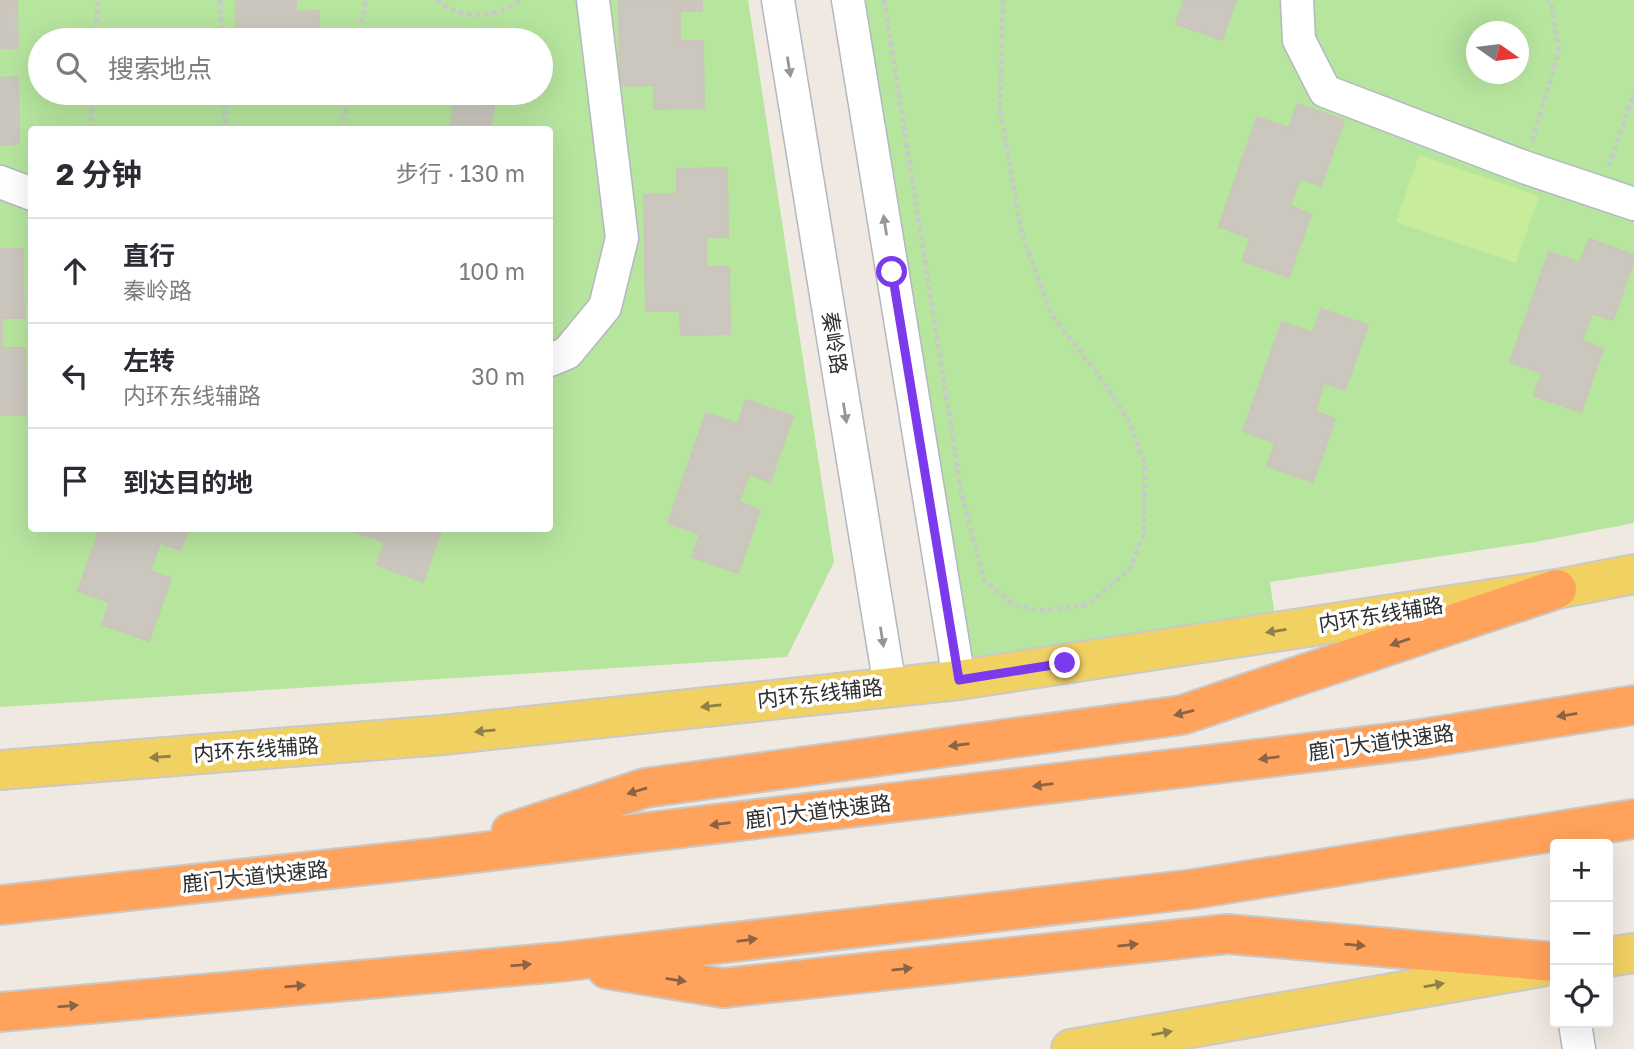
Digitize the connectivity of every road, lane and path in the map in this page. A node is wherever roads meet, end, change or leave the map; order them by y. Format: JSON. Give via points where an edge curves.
{"nodes":[{"id":1,"x":98,"y":0,"type":"edge"},
{"id":2,"x":220,"y":0,"type":"edge"},
{"id":3,"x":366,"y":0,"type":"edge"},
{"id":4,"x":436,"y":0,"type":"edge"},
{"id":5,"x":520,"y":0,"type":"edge"},
{"id":6,"x":593,"y":0,"type":"edge"},
{"id":7,"x":778,"y":0,"type":"edge"},
{"id":8,"x":848,"y":0,"type":"edge"},
{"id":9,"x":884,"y":0,"type":"edge"},
{"id":10,"x":1003,"y":0,"type":"edge"},
{"id":11,"x":1297,"y":0,"type":"edge"},
{"id":12,"x":1548,"y":0,"type":"edge"},
{"id":13,"x":96,"y":28,"type":"edge"},
{"id":14,"x":221,"y":28,"type":"edge"},
{"id":15,"x":360,"y":28,"type":"edge"},
{"id":16,"x":1634,"y":92,"type":"edge"},
{"id":17,"x":91,"y":105,"type":"edge"},
{"id":18,"x":224,"y":105,"type":"edge"},
{"id":19,"x":346,"y":105,"type":"edge"},
{"id":20,"x":90,"y":126,"type":"edge"},
{"id":21,"x":225,"y":126,"type":"edge"},
{"id":22,"x":344,"y":126,"type":"edge"},
{"id":23,"x":1524,"y":167,"type":"junction"},
{"id":24,"x":0,"y":182,"type":"edge"},
{"id":25,"x":28,"y":192,"type":"edge"},
{"id":26,"x":1601,"y":193,"type":"junction"},
{"id":27,"x":1634,"y":204,"type":"edge"},
{"id":28,"x":553,"y":359,"type":"edge"},
{"id":29,"x":1634,"y":574,"type":"edge"},
{"id":30,"x":1557,"y":589,"type":"junction"},
{"id":31,"x":959,"y":680,"type":"junction"},
{"id":32,"x":890,"y":687,"type":"junction"},
{"id":33,"x":1634,"y":705,"type":"edge"},
{"id":34,"x":0,"y":770,"type":"edge"},
{"id":35,"x":1634,"y":819,"type":"edge"},
{"id":36,"x":433,"y":858,"type":"junction"},
{"id":37,"x":0,"y":905,"type":"edge"},
{"id":38,"x":1634,"y":953,"type":"edge"},
{"id":39,"x":1613,"y":956,"type":"edge"},
{"id":40,"x":560,"y":962,"type":"junction"},
{"id":41,"x":1550,"y":963,"type":"edge"},
{"id":42,"x":1550,"y":964,"type":"edge"},
{"id":43,"x":0,"y":1012,"type":"edge"},
{"id":44,"x":1576,"y":1028,"type":"edge"},
{"id":45,"x":1071,"y":1049,"type":"edge"},
{"id":46,"x":1579,"y":1049,"type":"edge"}],
"edges":[{"from":1,"to":13,"type":"path"},
{"from":2,"to":14,"type":"path"},
{"from":3,"to":15,"type":"path"},
{"from":4,"to":5,"type":"path","via":[[468,15],[490,15]]},
{"from":6,"to":28,"type":"street","via":[[622,238],[605,307],[567,353]]},
{"from":7,"to":32,"type":"street","name":"秦岭路","one_way":true},
{"from":31,"to":8,"type":"street","one_way":true},
{"from":9,"to":10,"type":"path","via":[[961,491],[984,580],[1012,604],[1041,611],[1087,605],[1129,570],[1144,534],[1145,465],[1129,421],[1052,316],[1022,235],[1000,109]]},
{"from":11,"to":23,"type":"street","via":[[1299,40],[1325,91]]},
{"from":12,"to":23,"type":"path","via":[[1559,51]]},
{"from":16,"to":26,"type":"path"},
{"from":17,"to":20,"type":"path"},
{"from":18,"to":21,"type":"path"},
{"from":19,"to":22,"type":"path"},
{"from":23,"to":26,"type":"street"},
{"from":24,"to":25,"type":"street"},
{"from":26,"to":27,"type":"street"},
{"from":29,"to":30,"type":"main road","name":"内环东线辅路"},
{"from":30,"to":31,"type":"main road","name":"内环东线辅路","one_way":true},
{"from":30,"to":36,"type":"highway","one_way":true,"via":[[1182,715],[645,788]]},
{"from":31,"to":32,"type":"main road","name":"内环东线辅路"},
{"from":32,"to":34,"type":"main road","name":"内环东线辅路","one_way":true,"via":[[443,735]]},
{"from":33,"to":36,"type":"highway","name":"鹿门大道快速路","one_way":true,"via":[[1414,740]]},
{"from":40,"to":35,"type":"highway","one_way":true,"via":[[1194,889]]},
{"from":36,"to":37,"type":"highway","name":"鹿门大道快速路"},
{"from":38,"to":39,"type":"main road"},
{"from":40,"to":41,"type":"highway","one_way":true,"via":[[723,988],[1227,934]]},
{"from":43,"to":40,"type":"highway","one_way":true},
{"from":45,"to":42,"type":"main road","one_way":true},
{"from":44,"to":46,"type":"street"}]}
